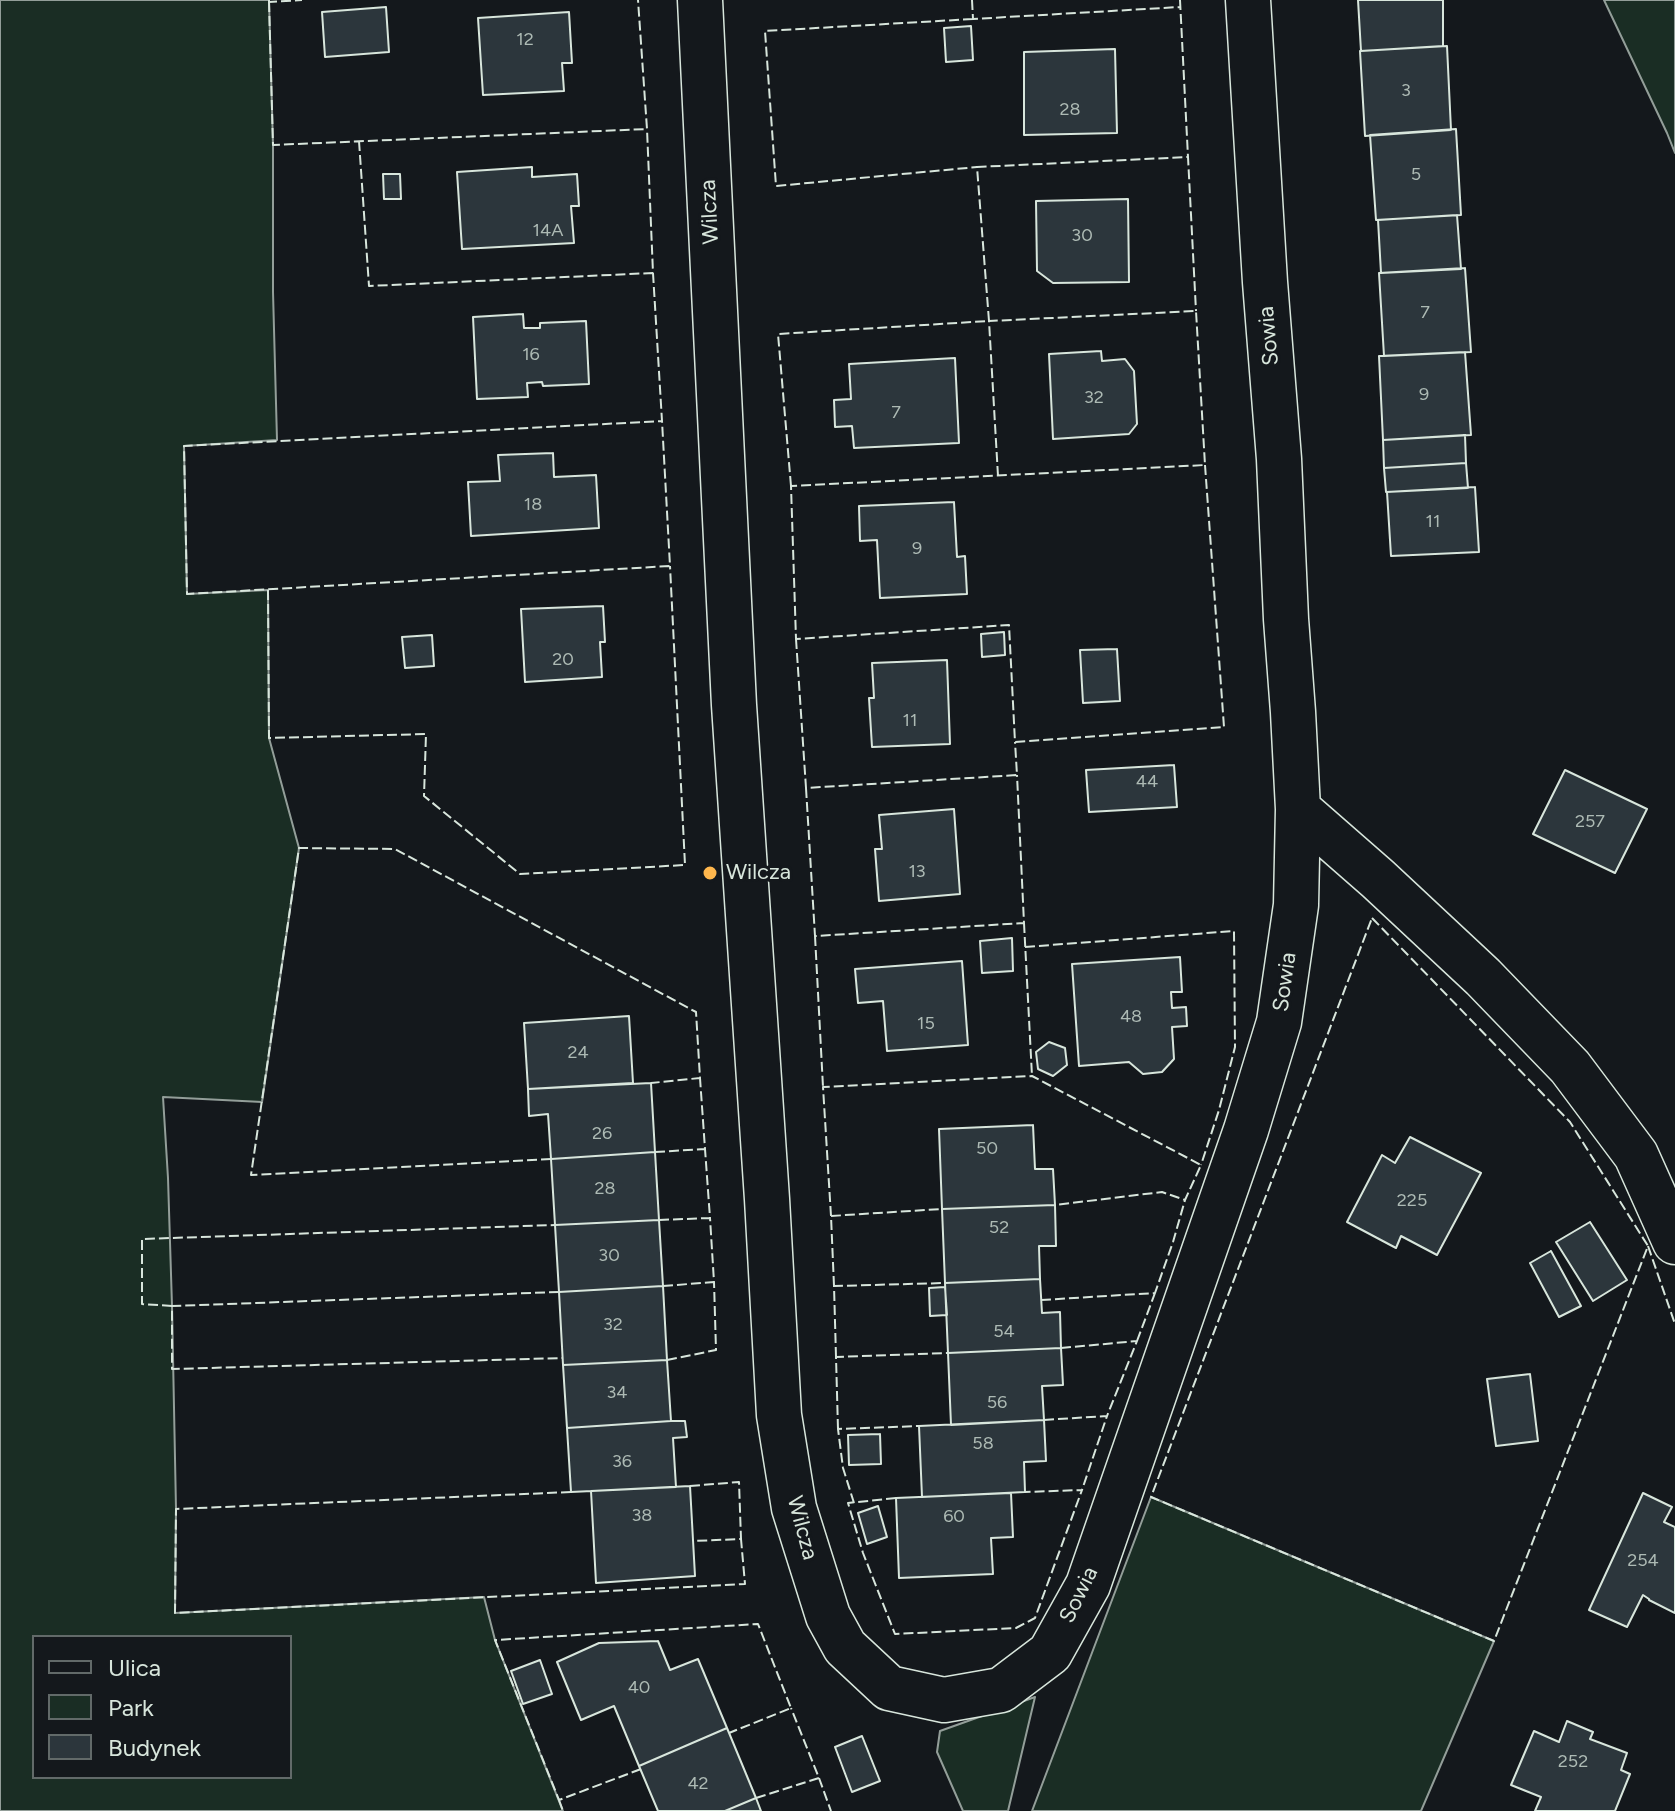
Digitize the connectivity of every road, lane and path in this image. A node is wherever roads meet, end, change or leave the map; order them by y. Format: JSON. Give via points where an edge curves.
{"nodes":[{"id":1,"x":700,"y":0,"type":"edge"},
{"id":2,"x":1248,"y":0,"type":"edge"},
{"id":3,"x":1298,"y":809,"type":"junction"},
{"id":4,"x":1675,"y":1242,"type":"edge"},
{"id":5,"x":828,"y":1616,"type":"joint"}],
"edges":[{"from":1,"to":5,"type":"street","name":"Wilcza","via":[[734,705],[779,1415],[794,1508]]},
{"from":2,"to":3,"type":"street","name":"Sowia"},
{"from":3,"to":4,"type":"street","via":[[1483,977],[1570,1067],[1636,1155]]},
{"from":3,"to":5,"type":"street","name":"Sowia","via":[[1296,905],[1279,1022],[1088,1585],[1050,1653],[1001,1690],[944,1700],[889,1688],[845,1647]]}]}
